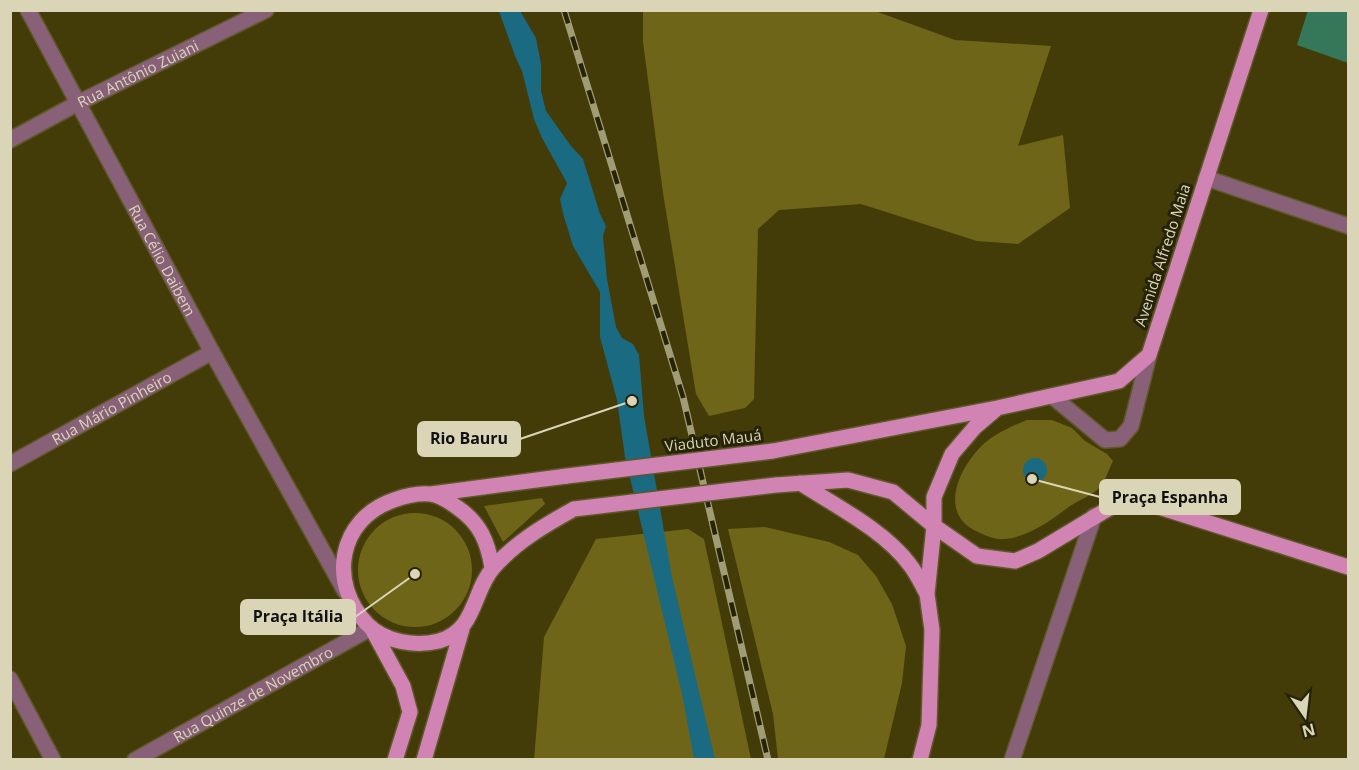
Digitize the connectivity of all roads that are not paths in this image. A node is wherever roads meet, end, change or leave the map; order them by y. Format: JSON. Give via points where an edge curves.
{"nodes":[{"id":1,"x":28,"y":10,"type":"edge"},
{"id":2,"x":266,"y":10,"type":"edge"},
{"id":3,"x":1261,"y":10,"type":"edge"},
{"id":4,"x":78,"y":103,"type":"junction"},
{"id":5,"x":10,"y":140,"type":"edge"},
{"id":6,"x":1206,"y":178,"type":"junction"},
{"id":7,"x":1348,"y":226,"type":"edge"},
{"id":8,"x":212,"y":352,"type":"junction"},
{"id":9,"x":1149,"y":355,"type":"junction"},
{"id":10,"x":1052,"y":396,"type":"junction"},
{"id":11,"x":997,"y":408,"type":"junction"},
{"id":12,"x":10,"y":464,"type":"edge"},
{"id":13,"x":800,"y":483,"type":"junction"},
{"id":14,"x":430,"y":494,"type":"junction"},
{"id":15,"x":1094,"y":516,"type":"junction"},
{"id":16,"x":934,"y":526,"type":"junction"},
{"id":17,"x":1348,"y":567,"type":"edge"},
{"id":18,"x":492,"y":568,"type":"junction"},
{"id":19,"x":345,"y":591,"type":"junction"},
{"id":20,"x":927,"y":594,"type":"junction"},
{"id":21,"x":371,"y":628,"type":"junction"},
{"id":22,"x":462,"y":629,"type":"junction"},
{"id":23,"x":10,"y":679,"type":"edge"},
{"id":24,"x":52,"y":759,"type":"edge"},
{"id":25,"x":135,"y":759,"type":"edge"},
{"id":26,"x":395,"y":759,"type":"edge"},
{"id":27,"x":424,"y":759,"type":"edge"},
{"id":28,"x":920,"y":759,"type":"edge"},
{"id":29,"x":1012,"y":759,"type":"edge"}],
"edges":[{"from":1,"to":4,"type":"street","name":"Rua Célio Daibem"},
{"from":2,"to":4,"type":"street","name":"Rua Antônio Zuiani"},
{"from":3,"to":6,"type":"main road","name":"Avenida Alfredo Maia"},
{"from":4,"to":5,"type":"street","name":"Rua Antônio Zuiani"},
{"from":4,"to":8,"type":"street","name":"Rua Célio Daibem"},
{"from":6,"to":7,"type":"street"},
{"from":6,"to":9,"type":"main road","name":"Avenida Alfredo Maia"},
{"from":8,"to":12,"type":"street","name":"Rua Mário Pinheiro"},
{"from":8,"to":19,"type":"street","name":"Rua Célio Daibem"},
{"from":9,"to":10,"type":"main road","via":[[1119,381]]},
{"from":9,"to":10,"type":"street","via":[[1131,426],[1120,439],[1105,440]]},
{"from":10,"to":11,"type":"main road"},
{"from":11,"to":14,"type":"main road","name":"Viaduto Mauá","bridge":true,"via":[[773,451]]},
{"from":11,"to":16,"type":"main road","via":[[952,454],[934,497]]},
{"from":13,"to":16,"type":"main road","via":[[848,480],[893,492]]},
{"from":13,"to":18,"type":"main road","bridge":true,"via":[[574,509],[532,533]]},
{"from":13,"to":20,"type":"main road","via":[[891,545],[910,565]]},
{"from":14,"to":18,"type":"main road","via":[[468,514],[489,548]]},
{"from":14,"to":19,"type":"main road","via":[[382,504],[362,519],[346,549],[342,566]]},
{"from":15,"to":16,"type":"main road","via":[[1015,561],[977,555]]},
{"from":15,"to":17,"type":"main road","via":[[1116,504],[1140,501]]},
{"from":15,"to":29,"type":"street"},
{"from":16,"to":20,"type":"main road"},
{"from":18,"to":22,"type":"main road"},
{"from":19,"to":21,"type":"main road","via":[[355,612]]},
{"from":20,"to":28,"type":"main road","via":[[932,630],[929,725]]},
{"from":21,"to":22,"type":"main road","via":[[393,640],[416,644],[440,640]]},
{"from":21,"to":25,"type":"street","name":"Rua Quinze de Novembro"},
{"from":21,"to":26,"type":"main road","via":[[403,686],[410,712]]},
{"from":22,"to":27,"type":"main road"},
{"from":23,"to":24,"type":"street"}]}
